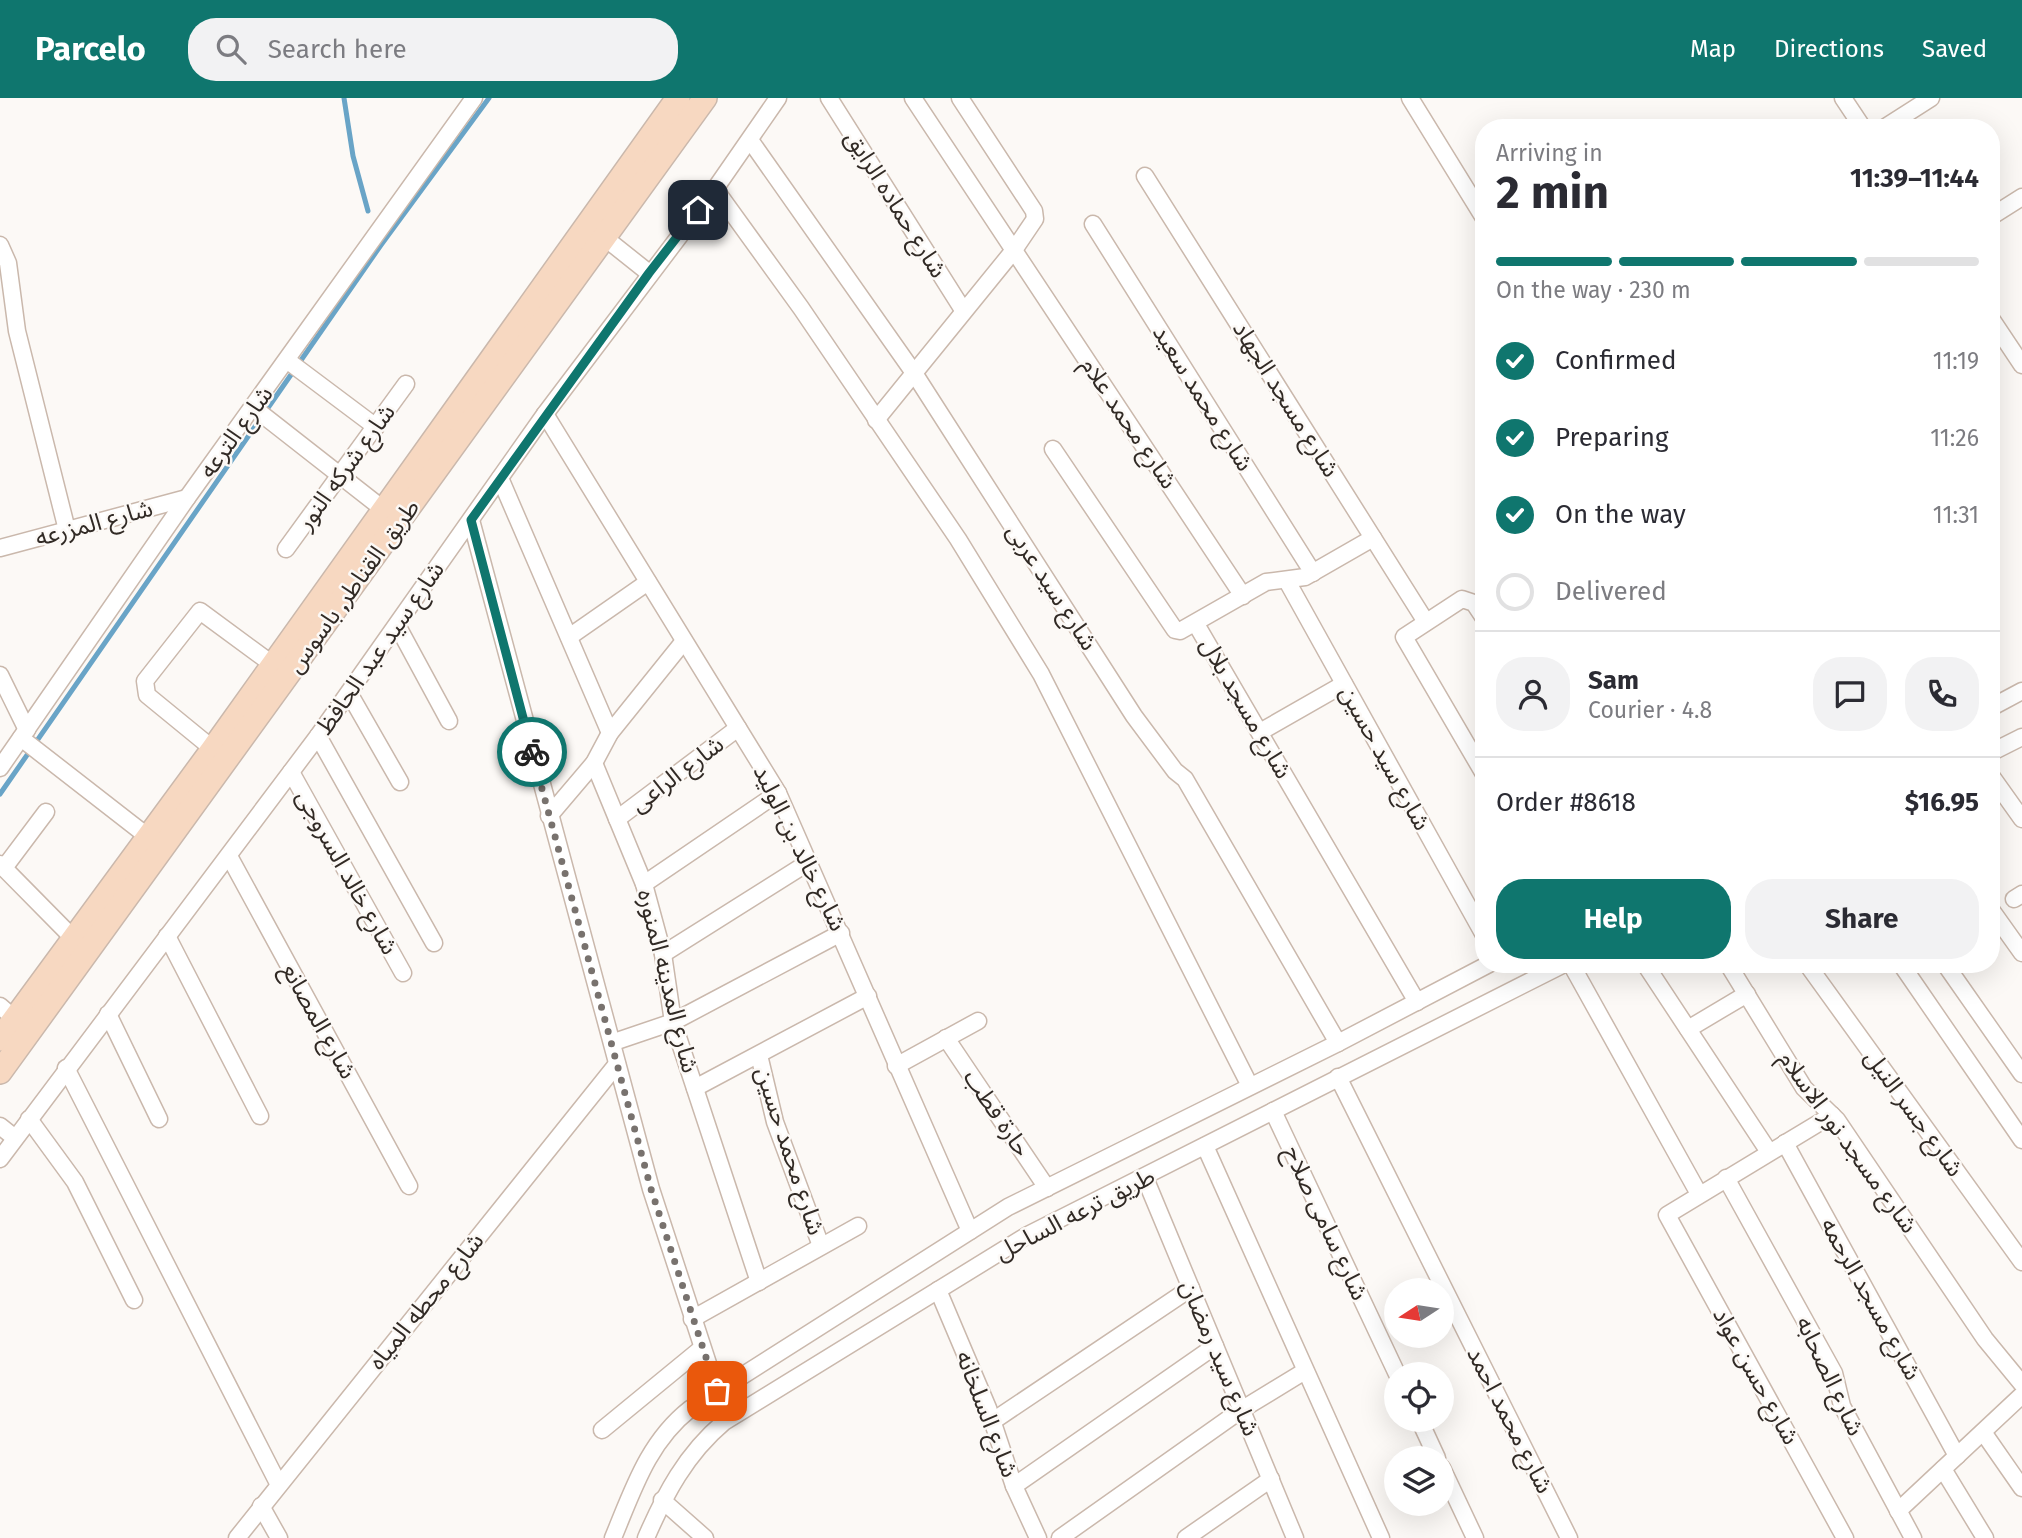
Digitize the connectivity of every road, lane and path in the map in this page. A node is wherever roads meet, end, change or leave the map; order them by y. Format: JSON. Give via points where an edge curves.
{"nodes":[{"id":1,"x":474,"y":98,"type":"edge"},
{"id":2,"x":705,"y":98,"type":"edge"},
{"id":3,"x":778,"y":98,"type":"edge"},
{"id":4,"x":829,"y":98,"type":"edge"},
{"id":5,"x":913,"y":98,"type":"edge"},
{"id":6,"x":960,"y":98,"type":"edge"},
{"id":7,"x":1410,"y":98,"type":"edge"},
{"id":8,"x":1843,"y":98,"type":"edge"},
{"id":9,"x":1931,"y":98,"type":"edge"},
{"id":10,"x":671,"y":101,"type":"edge"},
{"id":11,"x":1857,"y":119,"type":"edge"},
{"id":12,"x":1898,"y":119,"type":"edge"},
{"id":13,"x":750,"y":139,"type":"junction"},
{"id":14,"x":1145,"y":176,"type":"dead end"},
{"id":15,"x":715,"y":189,"type":"junction"},
{"id":16,"x":2022,"y":197,"type":"edge"},
{"id":17,"x":1475,"y":203,"type":"edge"},
{"id":18,"x":2000,"y":211,"type":"edge"},
{"id":19,"x":1093,"y":224,"type":"dead end"},
{"id":20,"x":605,"y":238,"type":"junction"},
{"id":21,"x":0,"y":245,"type":"edge"},
{"id":22,"x":1014,"y":250,"type":"junction"},
{"id":23,"x":649,"y":273,"type":"junction"},
{"id":24,"x":963,"y":310,"type":"junction"},
{"id":25,"x":2000,"y":332,"type":"edge"},
{"id":26,"x":288,"y":361,"type":"junction"},
{"id":27,"x":2022,"y":365,"type":"edge"},
{"id":28,"x":914,"y":373,"type":"junction"},
{"id":29,"x":406,"y":384,"type":"dead end"},
{"id":30,"x":254,"y":408,"type":"junction"},
{"id":31,"x":545,"y":414,"type":"junction"},
{"id":32,"x":876,"y":420,"type":"junction"},
{"id":33,"x":376,"y":427,"type":"junction"},
{"id":34,"x":1053,"y":449,"type":"dead end"},
{"id":35,"x":341,"y":476,"type":"junction"},
{"id":36,"x":500,"y":478,"type":"junction"},
{"id":37,"x":187,"y":498,"type":"junction"},
{"id":38,"x":383,"y":509,"type":"junction"},
{"id":39,"x":471,"y":520,"type":"junction"},
{"id":40,"x":67,"y":530,"type":"junction"},
{"id":41,"x":1373,"y":538,"type":"junction"},
{"id":42,"x":0,"y":548,"type":"edge"},
{"id":43,"x":286,"y":549,"type":"dead end"},
{"id":44,"x":1313,"y":573,"type":"junction"},
{"id":45,"x":1287,"y":581,"type":"junction"},
{"id":46,"x":648,"y":582,"type":"junction"},
{"id":47,"x":1243,"y":596,"type":"junction"},
{"id":48,"x":1475,"y":604,"type":"edge"},
{"id":49,"x":1426,"y":622,"type":"junction"},
{"id":50,"x":1196,"y":624,"type":"junction"},
{"id":51,"x":397,"y":625,"type":"junction"},
{"id":52,"x":569,"y":637,"type":"junction"},
{"id":53,"x":684,"y":641,"type":"junction"},
{"id":54,"x":272,"y":664,"type":"junction"},
{"id":55,"x":0,"y":675,"type":"edge"},
{"id":56,"x":1344,"y":684,"type":"junction"},
{"id":57,"x":2022,"y":691,"type":"edge"},
{"id":58,"x":349,"y":692,"type":"junction"},
{"id":59,"x":2000,"y":703,"type":"edge"},
{"id":60,"x":449,"y":721,"type":"dead end"},
{"id":61,"x":738,"y":728,"type":"junction"},
{"id":62,"x":1260,"y":732,"type":"junction"},
{"id":63,"x":610,"y":733,"type":"junction"},
{"id":64,"x":24,"y":734,"type":"junction"},
{"id":65,"x":318,"y":736,"type":"junction"},
{"id":66,"x":2022,"y":737,"type":"edge"},
{"id":67,"x":2000,"y":748,"type":"edge"},
{"id":68,"x":213,"y":749,"type":"junction"},
{"id":69,"x":1475,"y":759,"type":"edge"},
{"id":70,"x":594,"y":763,"type":"junction"},
{"id":71,"x":0,"y":768,"type":"edge"},
{"id":72,"x":291,"y":772,"type":"junction"},
{"id":73,"x":400,"y":782,"type":"dead end"},
{"id":74,"x":2000,"y":787,"type":"edge"},
{"id":75,"x":778,"y":793,"type":"junction"},
{"id":76,"x":46,"y":812,"type":"dead end"},
{"id":77,"x":549,"y":816,"type":"junction"},
{"id":78,"x":617,"y":819,"type":"junction"},
{"id":79,"x":2022,"y":819,"type":"edge"},
{"id":80,"x":147,"y":836,"type":"junction"},
{"id":81,"x":229,"y":856,"type":"junction"},
{"id":82,"x":809,"y":862,"type":"junction"},
{"id":83,"x":2,"y":866,"type":"edge"},
{"id":84,"x":644,"y":884,"type":"junction"},
{"id":85,"x":1475,"y":919,"type":"edge"},
{"id":86,"x":2000,"y":922,"type":"edge"},
{"id":87,"x":841,"y":933,"type":"junction"},
{"id":88,"x":167,"y":936,"type":"junction"},
{"id":89,"x":74,"y":939,"type":"junction"},
{"id":90,"x":434,"y":943,"type":"dead end"},
{"id":91,"x":2022,"y":953,"type":"edge"},
{"id":92,"x":663,"y":954,"type":"junction"},
{"id":93,"x":1475,"y":971,"type":"edge"},
{"id":94,"x":403,"y":973,"type":"dead end"},
{"id":95,"x":1546,"y":973,"type":"edge"},
{"id":96,"x":1576,"y":973,"type":"edge"},
{"id":97,"x":1651,"y":973,"type":"edge"},
{"id":98,"x":1734,"y":973,"type":"edge"},
{"id":99,"x":1813,"y":973,"type":"edge"},
{"id":100,"x":1907,"y":973,"type":"edge"},
{"id":101,"x":1951,"y":973,"type":"edge"},
{"id":102,"x":1747,"y":994,"type":"junction"},
{"id":103,"x":868,"y":996,"type":"junction"},
{"id":104,"x":1417,"y":1002,"type":"junction"},
{"id":105,"x":7,"y":1012,"type":"edge"},
{"id":106,"x":108,"y":1014,"type":"junction"},
{"id":107,"x":978,"y":1021,"type":"dead end"},
{"id":108,"x":673,"y":1023,"type":"junction"},
{"id":109,"x":1688,"y":1029,"type":"junction"},
{"id":110,"x":946,"y":1038,"type":"junction"},
{"id":111,"x":0,"y":1039,"type":"edge"},
{"id":112,"x":614,"y":1042,"type":"junction"},
{"id":113,"x":1338,"y":1043,"type":"junction"},
{"id":114,"x":759,"y":1055,"type":"junction"},
{"id":115,"x":617,"y":1064,"type":"junction"},
{"id":116,"x":896,"y":1066,"type":"junction"},
{"id":117,"x":66,"y":1068,"type":"junction"},
{"id":118,"x":0,"y":1072,"type":"edge"},
{"id":119,"x":2022,"y":1074,"type":"edge"},
{"id":120,"x":1338,"y":1077,"type":"junction"},
{"id":121,"x":1250,"y":1086,"type":"junction"},
{"id":122,"x":695,"y":1088,"type":"junction"},
{"id":123,"x":1273,"y":1111,"type":"junction"},
{"id":124,"x":260,"y":1115,"type":"dead end"},
{"id":125,"x":1832,"y":1115,"type":"junction"},
{"id":126,"x":29,"y":1119,"type":"junction"},
{"id":127,"x":159,"y":1119,"type":"dead end"},
{"id":128,"x":0,"y":1126,"type":"edge"},
{"id":129,"x":15,"y":1138,"type":"junction"},
{"id":130,"x":2022,"y":1140,"type":"edge"},
{"id":131,"x":1785,"y":1143,"type":"junction"},
{"id":132,"x":1205,"y":1146,"type":"junction"},
{"id":133,"x":1769,"y":1152,"type":"junction"},
{"id":134,"x":0,"y":1159,"type":"edge"},
{"id":135,"x":1146,"y":1178,"type":"junction"},
{"id":136,"x":1726,"y":1178,"type":"junction"},
{"id":137,"x":409,"y":1186,"type":"dead end"},
{"id":138,"x":1047,"y":1188,"type":"junction"},
{"id":139,"x":1699,"y":1194,"type":"junction"},
{"id":140,"x":858,"y":1226,"type":"dead end"},
{"id":141,"x":970,"y":1231,"type":"junction"},
{"id":142,"x":821,"y":1247,"type":"junction"},
{"id":143,"x":2022,"y":1262,"type":"edge"},
{"id":144,"x":759,"y":1282,"type":"junction"},
{"id":145,"x":1191,"y":1288,"type":"junction"},
{"id":146,"x":938,"y":1290,"type":"junction"},
{"id":147,"x":134,"y":1300,"type":"dead end"},
{"id":148,"x":692,"y":1319,"type":"junction"},
{"id":149,"x":1215,"y":1346,"type":"junction"},
{"id":150,"x":702,"y":1348,"type":"junction"},
{"id":151,"x":1391,"y":1362,"type":"edge"},
{"id":152,"x":1306,"y":1371,"type":"junction"},
{"id":153,"x":2022,"y":1384,"type":"edge"},
{"id":154,"x":717,"y":1391,"type":"junction"},
{"id":155,"x":2022,"y":1395,"type":"edge"},
{"id":156,"x":1241,"y":1410,"type":"junction"},
{"id":157,"x":993,"y":1421,"type":"junction"},
{"id":158,"x":602,"y":1430,"type":"dead end"},
{"id":159,"x":1983,"y":1432,"type":"junction"},
{"id":160,"x":1957,"y":1456,"type":"junction"},
{"id":161,"x":1943,"y":1469,"type":"junction"},
{"id":162,"x":1271,"y":1479,"type":"junction"},
{"id":163,"x":279,"y":1485,"type":"junction"},
{"id":164,"x":1014,"y":1486,"type":"junction"},
{"id":165,"x":2022,"y":1488,"type":"edge"},
{"id":166,"x":1454,"y":1493,"type":"edge"},
{"id":167,"x":662,"y":1500,"type":"junction"},
{"id":168,"x":261,"y":1506,"type":"junction"},
{"id":169,"x":1898,"y":1511,"type":"junction"},
{"id":170,"x":237,"y":1538,"type":"edge"},
{"id":171,"x":279,"y":1538,"type":"edge"},
{"id":172,"x":613,"y":1538,"type":"edge"},
{"id":173,"x":646,"y":1538,"type":"edge"},
{"id":174,"x":705,"y":1538,"type":"edge"},
{"id":175,"x":1038,"y":1538,"type":"edge"},
{"id":176,"x":1060,"y":1538,"type":"edge"},
{"id":177,"x":1186,"y":1538,"type":"edge"},
{"id":178,"x":1294,"y":1538,"type":"edge"},
{"id":179,"x":1381,"y":1538,"type":"edge"},
{"id":180,"x":1475,"y":1538,"type":"edge"},
{"id":181,"x":1569,"y":1538,"type":"edge"},
{"id":182,"x":1845,"y":1538,"type":"edge"},
{"id":183,"x":1913,"y":1538,"type":"edge"},
{"id":184,"x":1985,"y":1538,"type":"edge"}],
"edges":[{"from":1,"to":26,"type":"street","name":"شارع الترعه"},
{"from":2,"to":20,"type":"main road","name":"طريق القناطر, باسوس"},
{"from":3,"to":13,"type":"street","name":"شارع سيد عبد الحافظ"},
{"from":4,"to":24,"type":"street","name":"شارع حماده الرايق"},
{"from":5,"to":22,"type":"street","name":"شارع محمد علام"},
{"from":6,"to":22,"type":"street","via":[[1034,211],[1035,219]]},
{"from":7,"to":17,"type":"street"},
{"from":8,"to":11,"type":"street"},
{"from":9,"to":12,"type":"street"},
{"from":10,"to":38,"type":"main road","name":"طريق القناطر, باسوس"},
{"from":13,"to":15,"type":"street","name":"شارع سيد عبد الحافظ"},
{"from":13,"to":28,"type":"street","name":"شارع سيد عربى"},
{"from":14,"to":41,"type":"street","name":"شارع مسجد الجهاد"},
{"from":15,"to":23,"type":"street","name":"شارع سيد عبد الحافظ"},
{"from":15,"to":32,"type":"street"},
{"from":16,"to":18,"type":"street"},
{"from":19,"to":44,"type":"street","name":"شارع محمد سعيد"},
{"from":20,"to":23,"type":"street"},
{"from":20,"to":118,"type":"main road","name":"طريق القناطر, باسوس"},
{"from":21,"to":40,"type":"street","via":[[8,263],[18,331]]},
{"from":22,"to":24,"type":"street"},
{"from":22,"to":47,"type":"street","name":"شارع محمد علام"},
{"from":23,"to":31,"type":"street","name":"شارع سيد عبد الحافظ"},
{"from":24,"to":28,"type":"street"},
{"from":25,"to":27,"type":"street"},
{"from":26,"to":30,"type":"street","name":"شارع الترعه"},
{"from":26,"to":33,"type":"street"},
{"from":28,"to":32,"type":"street"},
{"from":28,"to":113,"type":"street","name":"شارع سيد عربى","via":[[1134,716],[1185,779]]},
{"from":29,"to":33,"type":"street","name":"شارع شركه النور"},
{"from":30,"to":35,"type":"street"},
{"from":30,"to":37,"type":"street","name":"شارع الترعه"},
{"from":31,"to":36,"type":"street","name":"شارع سيد عبد الحافظ"},
{"from":31,"to":46,"type":"street","name":"شارع خالد بن الوليد"},
{"from":32,"to":121,"type":"street","via":[[958,539],[1041,674]]},
{"from":33,"to":35,"type":"street","name":"شارع شركه النور"},
{"from":34,"to":50,"type":"street","name":"شارع مسجد بلال","via":[[1175,630],[1185,631]]},
{"from":35,"to":38,"type":"street"},
{"from":35,"to":43,"type":"street","name":"شارع شركه النور"},
{"from":36,"to":39,"type":"street","name":"شارع سيد عبد الحافظ"},
{"from":36,"to":52,"type":"street"},
{"from":37,"to":40,"type":"street","name":"شارع المزرعه"},
{"from":37,"to":64,"type":"street","name":"شارع الترعه"},
{"from":38,"to":54,"type":"main road","name":"طريق القناطر, باسوس"},
{"from":39,"to":51,"type":"street","name":"شارع سيد عبد الحافظ"},
{"from":39,"to":77,"type":"street"},
{"from":40,"to":42,"type":"street","name":"شارع المزرعه"},
{"from":41,"to":44,"type":"street"},
{"from":41,"to":49,"type":"street","name":"شارع مسجد الجهاد"},
{"from":44,"to":45,"type":"street"},
{"from":45,"to":47,"type":"street","via":[[1273,580]]},
{"from":45,"to":56,"type":"street","name":"شارع سيد حسين"},
{"from":46,"to":52,"type":"street"},
{"from":46,"to":53,"type":"street","name":"شارع خالد بن الوليد"},
{"from":47,"to":50,"type":"street"},
{"from":48,"to":49,"type":"street","via":[[1466,599]]},
{"from":49,"to":69,"type":"street","via":[[1407,632],[1405,640]]},
{"from":50,"to":62,"type":"street","name":"شارع مسجد بلال"},
{"from":51,"to":58,"type":"street","name":"شارع سيد عبد الحافظ"},
{"from":51,"to":60,"type":"street"},
{"from":52,"to":63,"type":"street"},
{"from":53,"to":61,"type":"street","name":"شارع خالد بن الوليد"},
{"from":53,"to":63,"type":"street"},
{"from":54,"to":68,"type":"main road","name":"طريق القناطر, باسوس"},
{"from":54,"to":68,"type":"street","via":[[200,611],[145,681],[147,695]]},
{"from":55,"to":64,"type":"street"},
{"from":56,"to":62,"type":"street"},
{"from":56,"to":85,"type":"street","name":"شارع سيد حسين"},
{"from":57,"to":59,"type":"street"},
{"from":58,"to":65,"type":"street","name":"شارع سيد عبد الحافظ"},
{"from":58,"to":73,"type":"street"},
{"from":61,"to":75,"type":"street","name":"شارع خالد بن الوليد"},
{"from":61,"to":78,"type":"street","name":"شارع الراعى"},
{"from":62,"to":104,"type":"street","name":"شارع مسجد بلال"},
{"from":63,"to":70,"type":"street"},
{"from":64,"to":71,"type":"street","name":"شارع الترعه"},
{"from":64,"to":80,"type":"street"},
{"from":65,"to":72,"type":"street","name":"شارع سيد عبد الحافظ"},
{"from":65,"to":90,"type":"street"},
{"from":66,"to":67,"type":"street"},
{"from":68,"to":80,"type":"main road","name":"طريق القناطر, باسوس"},
{"from":70,"to":77,"type":"street"},
{"from":70,"to":78,"type":"street","name":"شارع المدينه المنوره"},
{"from":72,"to":81,"type":"street","name":"شارع سيد عبد الحافظ"},
{"from":72,"to":94,"type":"street","name":"شارع خالد السروجى"},
{"from":74,"to":79,"type":"street"},
{"from":75,"to":82,"type":"street","name":"شارع خالد بن الوليد"},
{"from":75,"to":84,"type":"street"},
{"from":76,"to":83,"type":"street"},
{"from":77,"to":112,"type":"street"},
{"from":78,"to":84,"type":"street","name":"شارع المدينه المنوره"},
{"from":80,"to":89,"type":"main road","name":"طريق القناطر, باسوس"},
{"from":81,"to":88,"type":"street","name":"شارع سيد عبد الحافظ"},
{"from":81,"to":137,"type":"street","name":"شارع المصانع"},
{"from":82,"to":87,"type":"street","name":"شارع خالد بن الوليد"},
{"from":82,"to":92,"type":"street"},
{"from":83,"to":89,"type":"street"},
{"from":84,"to":92,"type":"street","name":"شارع المدينه المنوره"},
{"from":86,"to":91,"type":"street"},
{"from":87,"to":103,"type":"street","name":"شارع خالد بن الوليد"},
{"from":87,"to":108,"type":"street"},
{"from":88,"to":106,"type":"street","name":"شارع سيد عبد الحافظ"},
{"from":88,"to":124,"type":"street"},
{"from":89,"to":105,"type":"main road","name":"طريق القناطر, باسوس"},
{"from":92,"to":108,"type":"street","name":"شارع المدينه المنوره"},
{"from":93,"to":104,"type":"street","name":"طريق ترعه الساحل"},
{"from":95,"to":120,"type":"street","name":"طريق ترعه الساحل"},
{"from":96,"to":139,"type":"street"},
{"from":97,"to":109,"type":"street"},
{"from":98,"to":102,"type":"street","name":"شارع مسجد نور الاسلام"},
{"from":99,"to":143,"type":"street","name":"شارع جسر النيل"},
{"from":100,"to":130,"type":"street"},
{"from":101,"to":119,"type":"street"},
{"from":102,"to":109,"type":"street"},
{"from":102,"to":125,"type":"street","name":"شارع مسجد نور الاسلام","via":[[1804,1088]]},
{"from":103,"to":114,"type":"street"},
{"from":103,"to":116,"type":"street","name":"شارع خالد بن الوليد"},
{"from":104,"to":113,"type":"street","name":"طريق ترعه الساحل"},
{"from":105,"to":111,"type":"main road","name":"طريق القناطر, باسوس"},
{"from":106,"to":117,"type":"street","name":"شارع سيد عبد الحافظ"},
{"from":106,"to":127,"type":"street"},
{"from":107,"to":110,"type":"street"},
{"from":108,"to":112,"type":"street"},
{"from":108,"to":122,"type":"street","name":"شارع المدينه المنوره"},
{"from":109,"to":133,"type":"street"},
{"from":110,"to":116,"type":"street"},
{"from":110,"to":138,"type":"street","name":"حارة قطب"},
{"from":112,"to":115,"type":"street"},
{"from":113,"to":121,"type":"street","name":"طريق ترعه الساحل"},
{"from":114,"to":122,"type":"street"},
{"from":114,"to":142,"type":"street","name":"شارع محمد حسين","via":[[775,1122]]},
{"from":115,"to":148,"type":"street"},
{"from":115,"to":163,"type":"street","name":"شارع محطه المياه"},
{"from":116,"to":141,"type":"street","name":"شارع خالد بن الوليد"},
{"from":117,"to":126,"type":"street","name":"شارع سيد عبد الحافظ"},
{"from":117,"to":163,"type":"street"},
{"from":120,"to":123,"type":"street","name":"طريق ترعه الساحل"},
{"from":120,"to":181,"type":"street","name":"شارع محمد احمد"},
{"from":121,"to":138,"type":"street","name":"طريق ترعه الساحل"},
{"from":122,"to":144,"type":"street","name":"شارع المدينه المنوره"},
{"from":123,"to":132,"type":"street","name":"طريق ترعه الساحل"},
{"from":123,"to":151,"type":"street","name":"شارع سامى صلاح"},
{"from":125,"to":131,"type":"street"},
{"from":125,"to":153,"type":"street","name":"شارع مسجد نور الاسلام","via":[[1985,1339]]},
{"from":126,"to":129,"type":"street","name":"شارع سيد عبد الحافظ"},
{"from":126,"to":147,"type":"street","via":[[75,1182]]},
{"from":128,"to":129,"type":"street"},
{"from":129,"to":134,"type":"street","name":"شارع سيد عبد الحافظ"},
{"from":131,"to":133,"type":"street"},
{"from":131,"to":160,"type":"street","name":"شارع مسجد الرحمه"},
{"from":132,"to":135,"type":"street","name":"طريق ترعه الساحل"},
{"from":132,"to":152,"type":"street"},
{"from":133,"to":136,"type":"street"},
{"from":135,"to":145,"type":"street","name":"شارع سيد رمضان"},
{"from":135,"to":146,"type":"street","name":"طريق ترعه الساحل","via":[[1026,1236]]},
{"from":136,"to":139,"type":"street"},
{"from":136,"to":169,"type":"street","name":"شارع الصحابه","via":[[1834,1373],[1842,1406]]},
{"from":138,"to":141,"type":"street","name":"طريق ترعه الساحل"},
{"from":139,"to":182,"type":"street","name":"شارع حسن عواد","via":[[1667,1215]]},
{"from":140,"to":142,"type":"street"},
{"from":141,"to":154,"type":"street","name":"طريق ترعه الساحل"},
{"from":142,"to":144,"type":"street"},
{"from":144,"to":148,"type":"street"},
{"from":145,"to":149,"type":"street","name":"شارع سيد رمضان"},
{"from":145,"to":157,"type":"street"},
{"from":146,"to":157,"type":"street","name":"شارع السلخانه"},
{"from":146,"to":167,"type":"street","name":"طريق ترعه الساحل","via":[[724,1422],[703,1440]]},
{"from":148,"to":150,"type":"street"},
{"from":149,"to":156,"type":"street","name":"شارع سيد رمضان"},
{"from":149,"to":164,"type":"street"},
{"from":150,"to":154,"type":"street"},
{"from":150,"to":158,"type":"street"},
{"from":152,"to":156,"type":"street"},
{"from":152,"to":179,"type":"street"},
{"from":154,"to":172,"type":"street","name":"طريق ترعه الساحل","via":[[681,1416],[655,1445]]},
{"from":155,"to":159,"type":"street"},
{"from":156,"to":162,"type":"street","name":"شارع سيد رمضان"},
{"from":156,"to":176,"type":"street"},
{"from":157,"to":164,"type":"street","name":"شارع السلخانه"},
{"from":159,"to":160,"type":"street"},
{"from":159,"to":165,"type":"street"},
{"from":160,"to":161,"type":"street"},
{"from":161,"to":169,"type":"street"},
{"from":161,"to":184,"type":"street"},
{"from":162,"to":177,"type":"street"},
{"from":162,"to":178,"type":"street","name":"شارع سيد رمضان"},
{"from":163,"to":168,"type":"street","name":"شارع محطه المياه"},
{"from":164,"to":175,"type":"street","name":"شارع السلخانه"},
{"from":166,"to":180,"type":"street"},
{"from":167,"to":173,"type":"street","name":"طريق ترعه الساحل"},
{"from":167,"to":174,"type":"street"},
{"from":168,"to":170,"type":"street","name":"شارع محطه المياه"},
{"from":168,"to":171,"type":"street"},
{"from":169,"to":183,"type":"street","name":"شارع الصحابه"}]}
